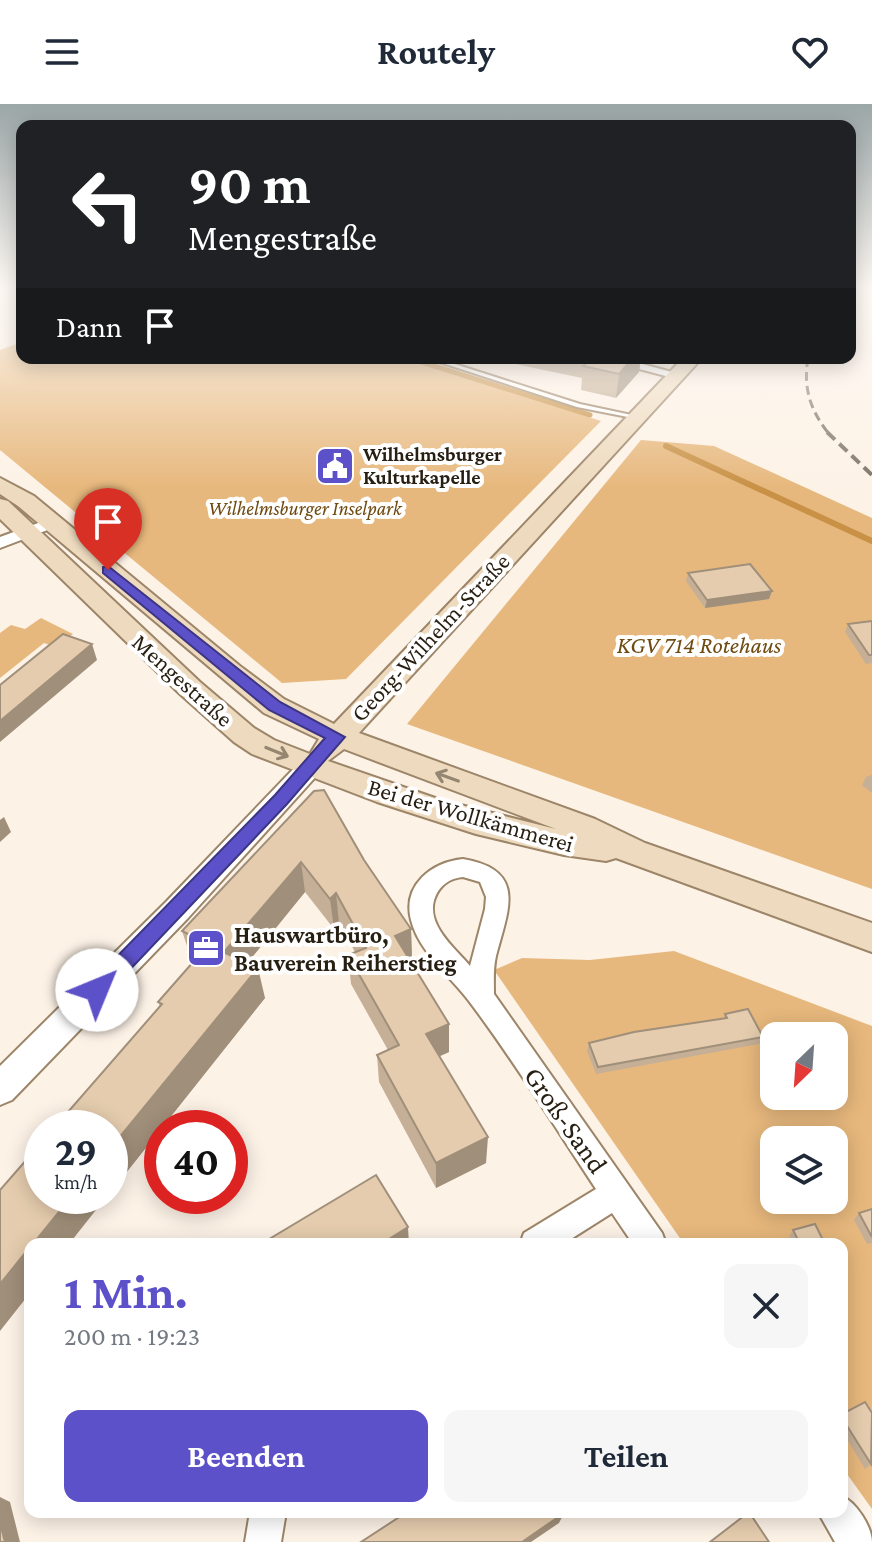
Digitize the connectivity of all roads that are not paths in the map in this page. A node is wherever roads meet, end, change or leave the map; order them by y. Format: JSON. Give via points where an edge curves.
{"nodes":[{"id":1,"x":449,"y":364,"type":"edge"},
{"id":2,"x":630,"y":364,"type":"edge"},
{"id":3,"x":687,"y":364,"type":"edge"},
{"id":4,"x":677,"y":375,"type":"junction"},
{"id":5,"x":638,"y":417,"type":"junction"},
{"id":6,"x":0,"y":485,"type":"edge"},
{"id":7,"x":0,"y":506,"type":"edge"},
{"id":8,"x":26,"y":533,"type":"edge"},
{"id":9,"x":336,"y":737,"type":"junction"},
{"id":10,"x":311,"y":766,"type":"junction"},
{"id":11,"x":633,"y":852,"type":"junction"},
{"id":12,"x":872,"y":938,"type":"edge"},
{"id":13,"x":481,"y":996,"type":"junction"},
{"id":14,"x":0,"y":1089,"type":"edge"},
{"id":15,"x":616,"y":1193,"type":"junction"},
{"id":16,"x":545,"y":1238,"type":"edge"},
{"id":17,"x":647,"y":1238,"type":"edge"},
{"id":18,"x":267,"y":1518,"type":"edge"},
{"id":19,"x":840,"y":1518,"type":"edge"},
{"id":20,"x":263,"y":1542,"type":"edge"},
{"id":21,"x":857,"y":1542,"type":"edge"}],
"edges":[{"from":1,"to":5,"type":"lane","via":[[579,406]]},
{"from":2,"to":4,"type":"street"},
{"from":3,"to":4,"type":"main road","name":"Georg-Wilhelm-Straße"},
{"from":4,"to":5,"type":"main road","name":"Georg-Wilhelm-Straße"},
{"from":5,"to":9,"type":"main road","name":"Georg-Wilhelm-Straße"},
{"from":6,"to":8,"type":"main road","name":"Mengestraße"},
{"from":7,"to":8,"type":"main road","name":"Mengestraße"},
{"from":8,"to":9,"type":"main road","name":"Mengestraße","via":[[274,706]]},
{"from":8,"to":10,"type":"main road","name":"Mengestraße","one_way":true,"via":[[244,735]]},
{"from":9,"to":10,"type":"main road","name":"Georg-Wilhelm-Straße"},
{"from":11,"to":9,"type":"main road","name":"Bei der Wollkämmerei","one_way":true,"via":[[584,827]]},
{"from":10,"to":11,"type":"main road","name":"Bei der Wollkämmerei","via":[[487,824],[575,846]]},
{"from":10,"to":14,"type":"street","name":"Georg-Wilhelm-Straße"},
{"from":11,"to":12,"type":"main road","name":"Bei der Wollkämmerei"},
{"from":13,"to":13,"type":"street","name":"Groß-Sand","via":[[423,922],[424,890],[444,871],[473,869],[486,874],[497,893]]},
{"from":13,"to":15,"type":"street","name":"Groß-Sand"},
{"from":15,"to":16,"type":"street"},
{"from":15,"to":17,"type":"street","name":"Groß-Sand"},
{"from":18,"to":20,"type":"street"},
{"from":19,"to":21,"type":"street"}]}
